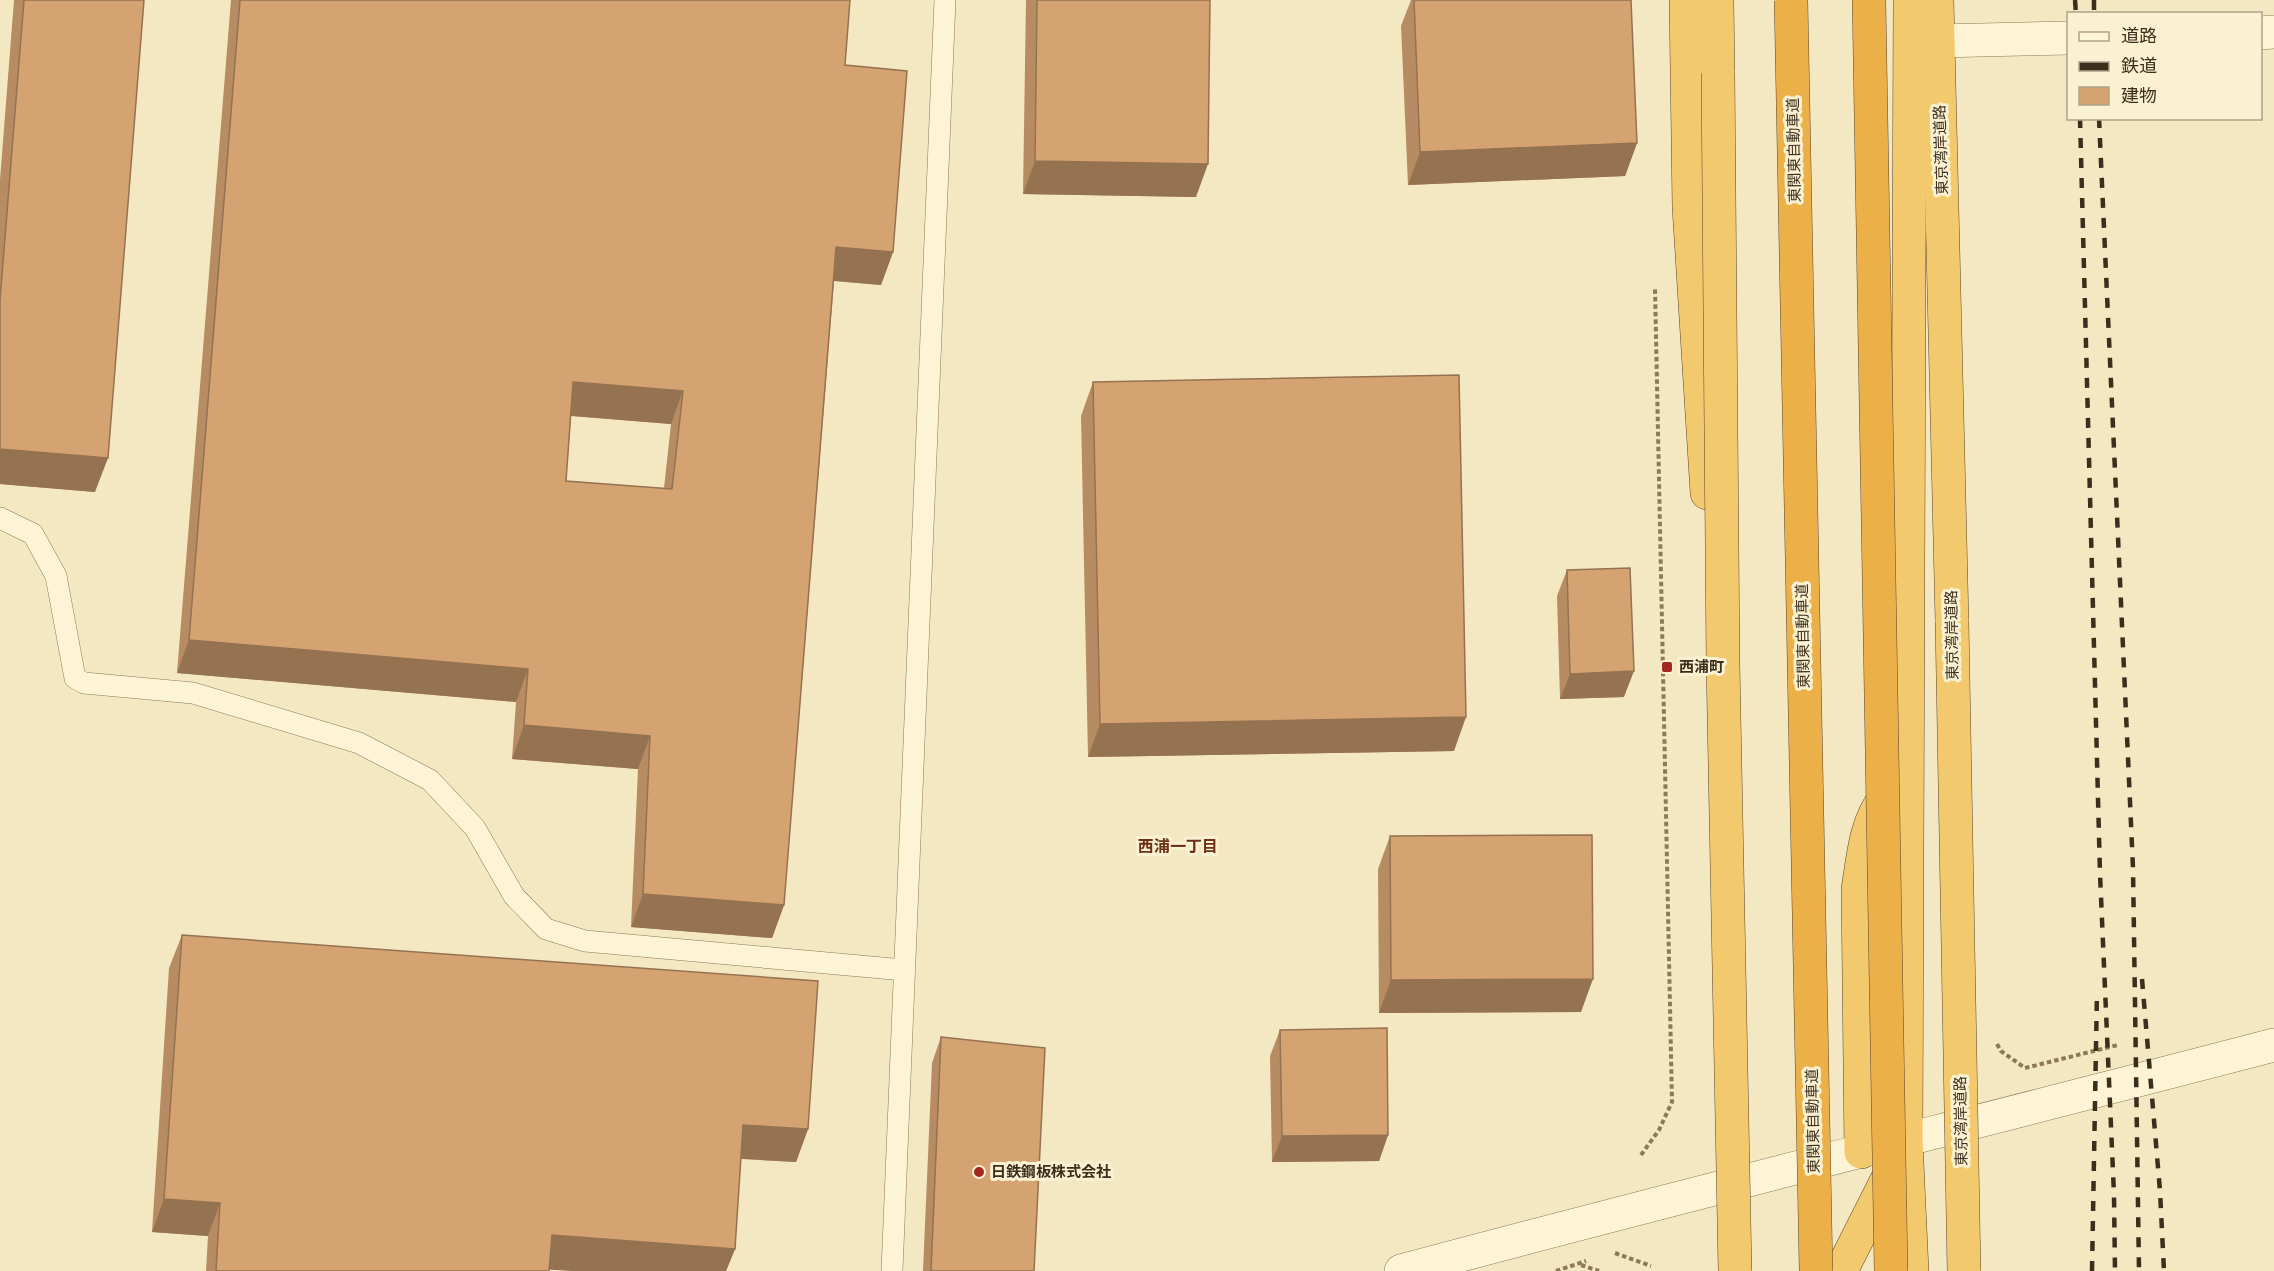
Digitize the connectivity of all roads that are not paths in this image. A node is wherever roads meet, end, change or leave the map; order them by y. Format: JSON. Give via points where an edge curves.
{"nodes":[{"id":1,"x":945,"y":0,"type":"edge"},
{"id":2,"x":1686,"y":0,"type":"edge"},
{"id":3,"x":1717,"y":0,"type":"edge"},
{"id":4,"x":1791,"y":0,"type":"edge"},
{"id":5,"x":1869,"y":0,"type":"edge"},
{"id":6,"x":1910,"y":0,"type":"edge"},
{"id":7,"x":1937,"y":0,"type":"edge"},
{"id":8,"x":2067,"y":38,"type":"edge"},
{"id":9,"x":1938,"y":41,"type":"junction"},
{"id":10,"x":0,"y":518,"type":"edge"},
{"id":11,"x":1907,"y":769,"type":"junction"},
{"id":12,"x":904,"y":969,"type":"junction"},
{"id":13,"x":2274,"y":1045,"type":"edge"},
{"id":14,"x":1906,"y":1141,"type":"junction"},
{"id":15,"x":1861,"y":1152,"type":"junction"},
{"id":16,"x":1747,"y":1179,"type":"junction"},
{"id":17,"x":892,"y":1271,"type":"edge"},
{"id":18,"x":1401,"y":1271,"type":"edge"},
{"id":19,"x":1735,"y":1271,"type":"edge"},
{"id":20,"x":1749,"y":1271,"type":"edge"},
{"id":21,"x":1816,"y":1271,"type":"edge"},
{"id":22,"x":1840,"y":1271,"type":"edge"},
{"id":23,"x":1891,"y":1271,"type":"edge"},
{"id":24,"x":1912,"y":1271,"type":"edge"},
{"id":25,"x":1964,"y":1271,"type":"edge"}],
"edges":[{"from":1,"to":12,"type":"lane"},
{"from":2,"to":16,"type":"highway","via":[[1689,207],[1747,1104]]},
{"from":3,"to":19,"type":"highway","bridge":true,"via":[[1723,664]]},
{"from":4,"to":21,"type":"highway","name":"東関東自動車道","bridge":true},
{"from":5,"to":23,"type":"highway","bridge":true},
{"from":6,"to":11,"type":"highway","name":"東京湾岸道路"},
{"from":7,"to":9,"type":"highway","name":"東京湾岸道路"},
{"from":8,"to":9,"type":"street"},
{"from":9,"to":25,"type":"highway","name":"東京湾岸道路","bridge":true},
{"from":10,"to":12,"type":"lane","via":[[33,534],[56,576],[75,678],[84,683],[193,693],[359,743],[430,780],[476,828],[514,896],[546,928],[585,941]]},
{"from":11,"to":14,"type":"highway","name":"東京湾岸道路"},
{"from":11,"to":15,"type":"highway","via":[[1876,809],[1864,846],[1858,889]]},
{"from":12,"to":17,"type":"lane"},
{"from":13,"to":14,"type":"street"},
{"from":14,"to":15,"type":"street"},
{"from":14,"to":22,"type":"highway"},
{"from":14,"to":24,"type":"highway","name":"東京湾岸道路"},
{"from":15,"to":16,"type":"street"},
{"from":16,"to":18,"type":"street"},
{"from":16,"to":20,"type":"highway"}]}
